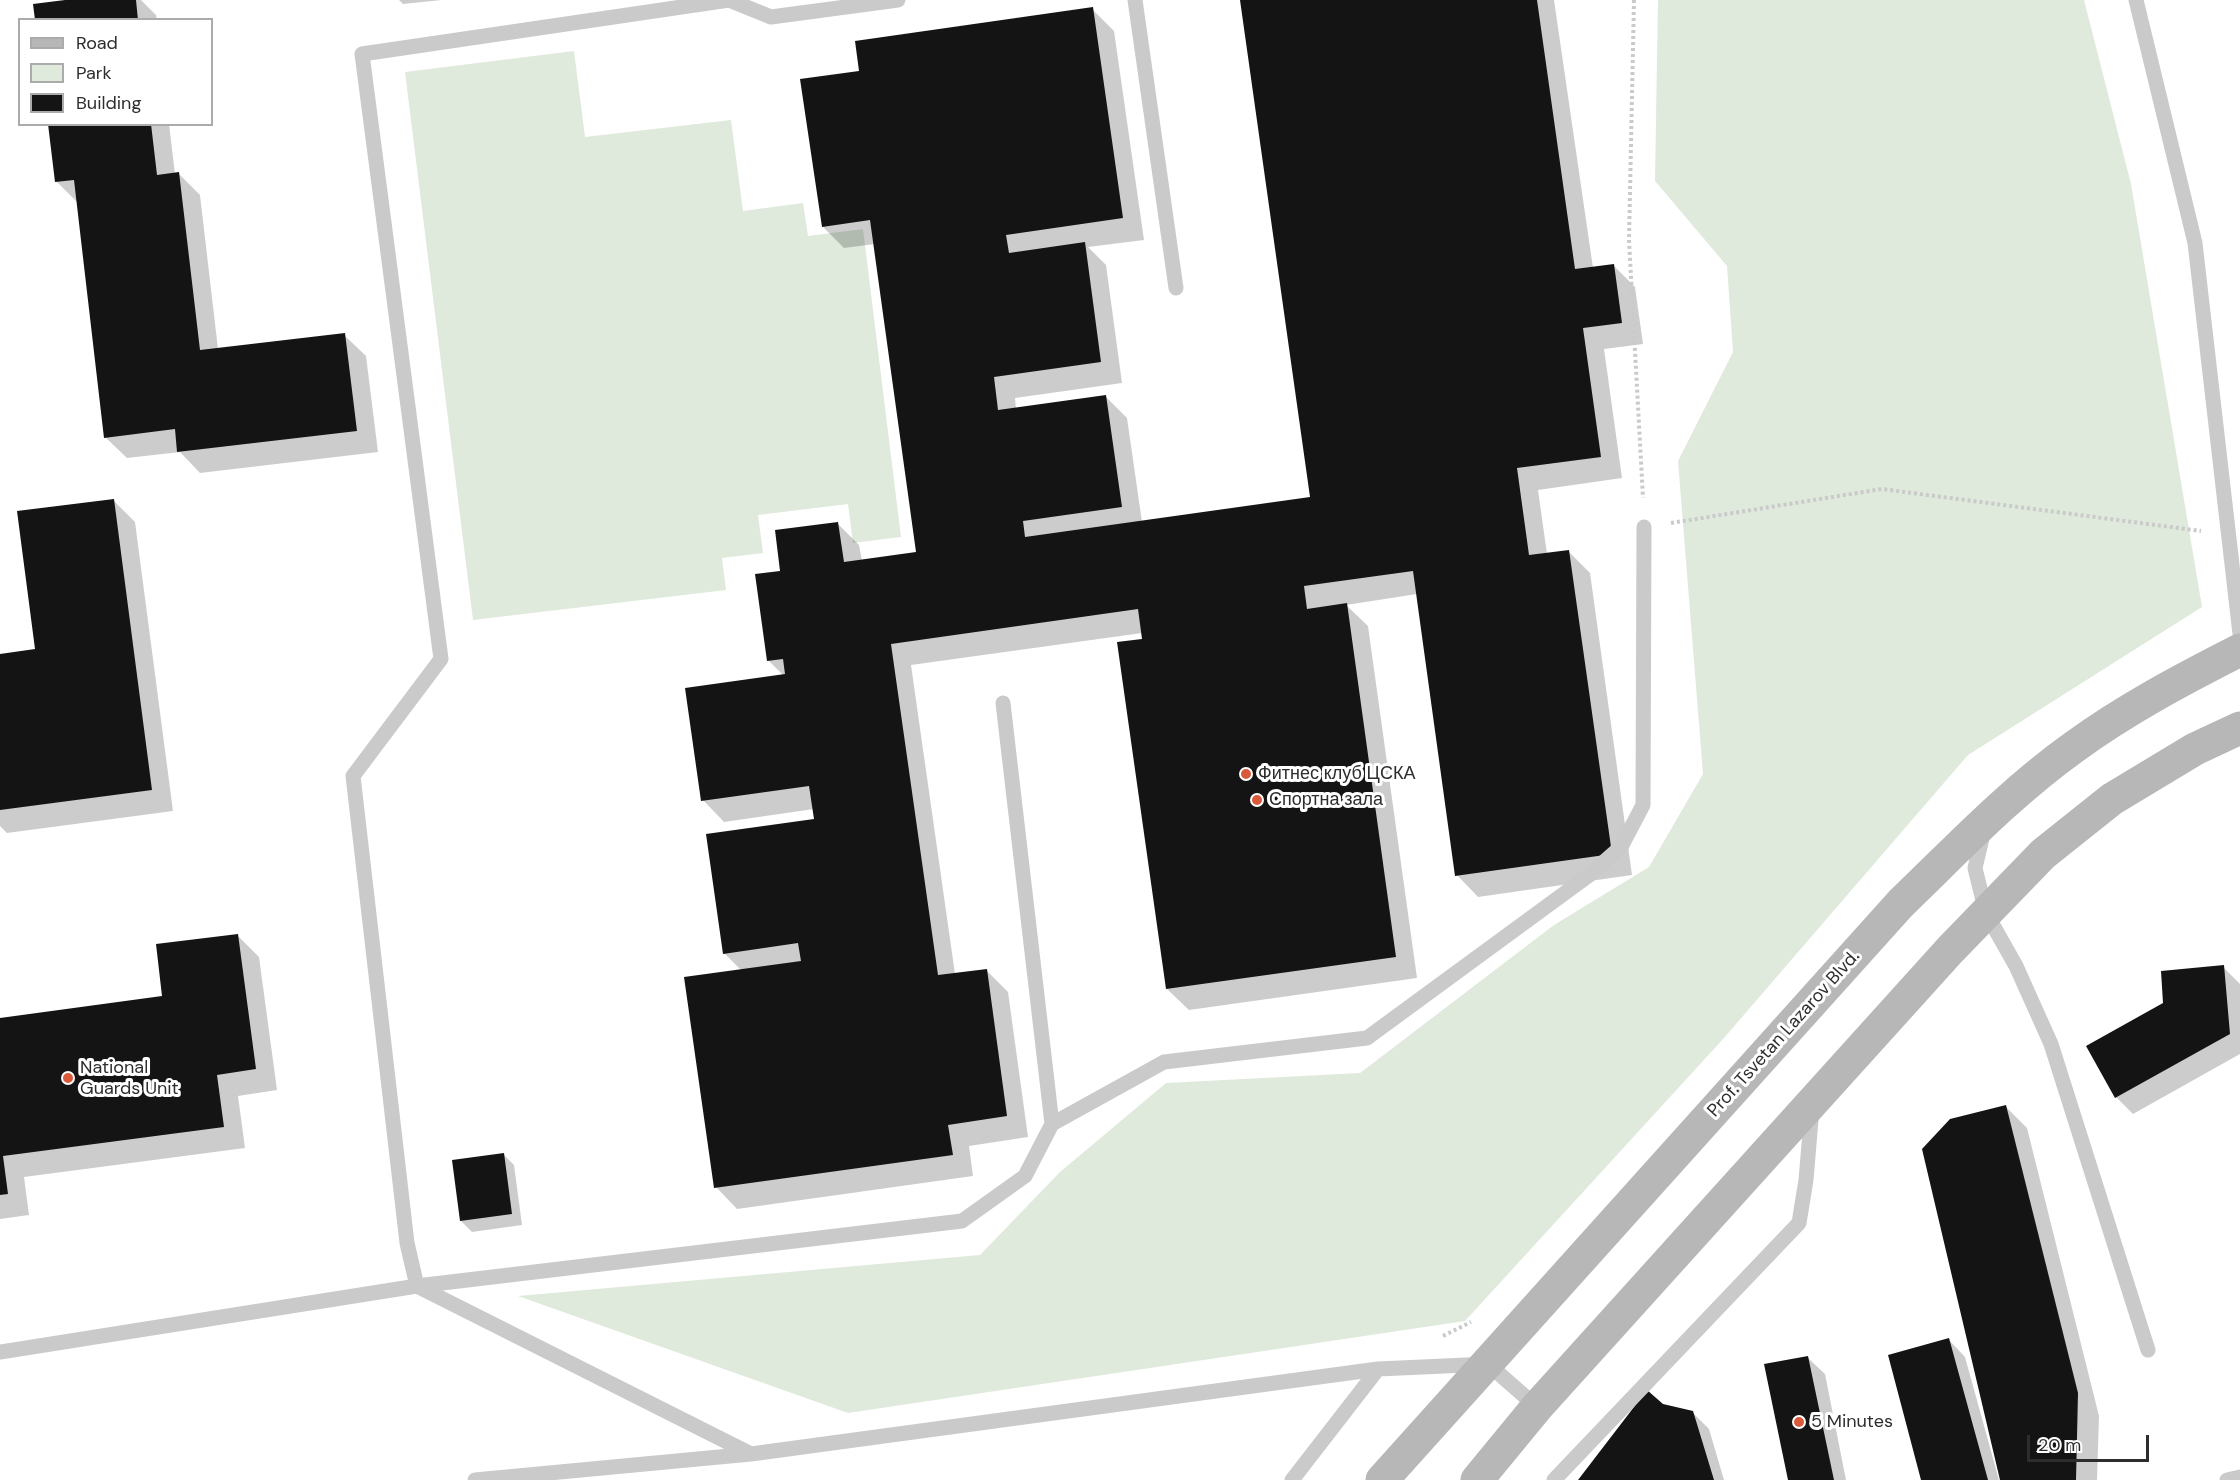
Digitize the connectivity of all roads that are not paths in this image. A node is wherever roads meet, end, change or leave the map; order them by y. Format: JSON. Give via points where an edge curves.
{"nodes":[{"id":1,"x":898,"y":0,"type":"edge"},
{"id":2,"x":1135,"y":0,"type":"edge"},
{"id":3,"x":2136,"y":0,"type":"edge"},
{"id":4,"x":1176,"y":288,"type":"dead end"},
{"id":5,"x":1644,"y":527,"type":"road end"},
{"id":6,"x":2240,"y":634,"type":"edge"},
{"id":7,"x":2240,"y":650,"type":"edge"},
{"id":8,"x":1003,"y":703,"type":"dead end"},
{"id":9,"x":2240,"y":728,"type":"edge"},
{"id":10,"x":1987,"y":820,"type":"junction"},
{"id":11,"x":1986,"y":913,"type":"junction"},
{"id":12,"x":1813,"y":1102,"type":"junction"},
{"id":13,"x":1052,"y":1124,"type":"junction"},
{"id":14,"x":417,"y":1286,"type":"junction"},
{"id":15,"x":2148,"y":1350,"type":"dead end"},
{"id":16,"x":0,"y":1352,"type":"edge"},
{"id":17,"x":1488,"y":1364,"type":"junction"},
{"id":18,"x":1378,"y":1369,"type":"junction"},
{"id":19,"x":1537,"y":1407,"type":"junction"},
{"id":20,"x":751,"y":1454,"type":"junction"},
{"id":21,"x":2240,"y":1477,"type":"edge"},
{"id":22,"x":476,"y":1480,"type":"edge"},
{"id":23,"x":1292,"y":1480,"type":"edge"},
{"id":24,"x":1382,"y":1480,"type":"edge"},
{"id":25,"x":1477,"y":1480,"type":"edge"},
{"id":26,"x":1554,"y":1480,"type":"edge"},
{"id":27,"x":2227,"y":1480,"type":"edge"}],
"edges":[{"from":1,"to":14,"type":"lane","via":[[771,17],[729,0],[363,54],[441,659],[353,776],[407,1243]]},
{"from":2,"to":4,"type":"lane"},
{"from":3,"to":6,"type":"lane","via":[[2195,243]]},
{"from":5,"to":13,"type":"lane","via":[[1643,805],[1621,847],[1588,876],[1367,1038],[1164,1062]]},
{"from":7,"to":10,"type":"main road","name":"Prof. Tsvetan Lazarov Blvd.","via":[[2161,691],[2074,747]]},
{"from":8,"to":13,"type":"lane"},
{"from":9,"to":11,"type":"main road","via":[[2195,749],[2112,799],[2043,854]]},
{"from":10,"to":11,"type":"lane","via":[[1975,868]]},
{"from":10,"to":17,"type":"main road","name":"Prof. Tsvetan Lazarov Blvd.","via":[[1901,903]]},
{"from":11,"to":12,"type":"main road"},
{"from":11,"to":15,"type":"lane","via":[[2016,966],[2051,1044]]},
{"from":12,"to":19,"type":"main road"},
{"from":12,"to":26,"type":"lane","via":[[1799,1223]]},
{"from":13,"to":14,"type":"lane","via":[[1025,1176],[962,1221]]},
{"from":14,"to":16,"type":"lane"},
{"from":14,"to":20,"type":"lane"},
{"from":17,"to":18,"type":"lane"},
{"from":17,"to":19,"type":"lane"},
{"from":17,"to":24,"type":"main road","name":"Prof. Tsvetan Lazarov Blvd."},
{"from":18,"to":20,"type":"lane"},
{"from":18,"to":23,"type":"lane"},
{"from":19,"to":25,"type":"main road"},
{"from":20,"to":22,"type":"lane"},
{"from":21,"to":27,"type":"lane"}]}
